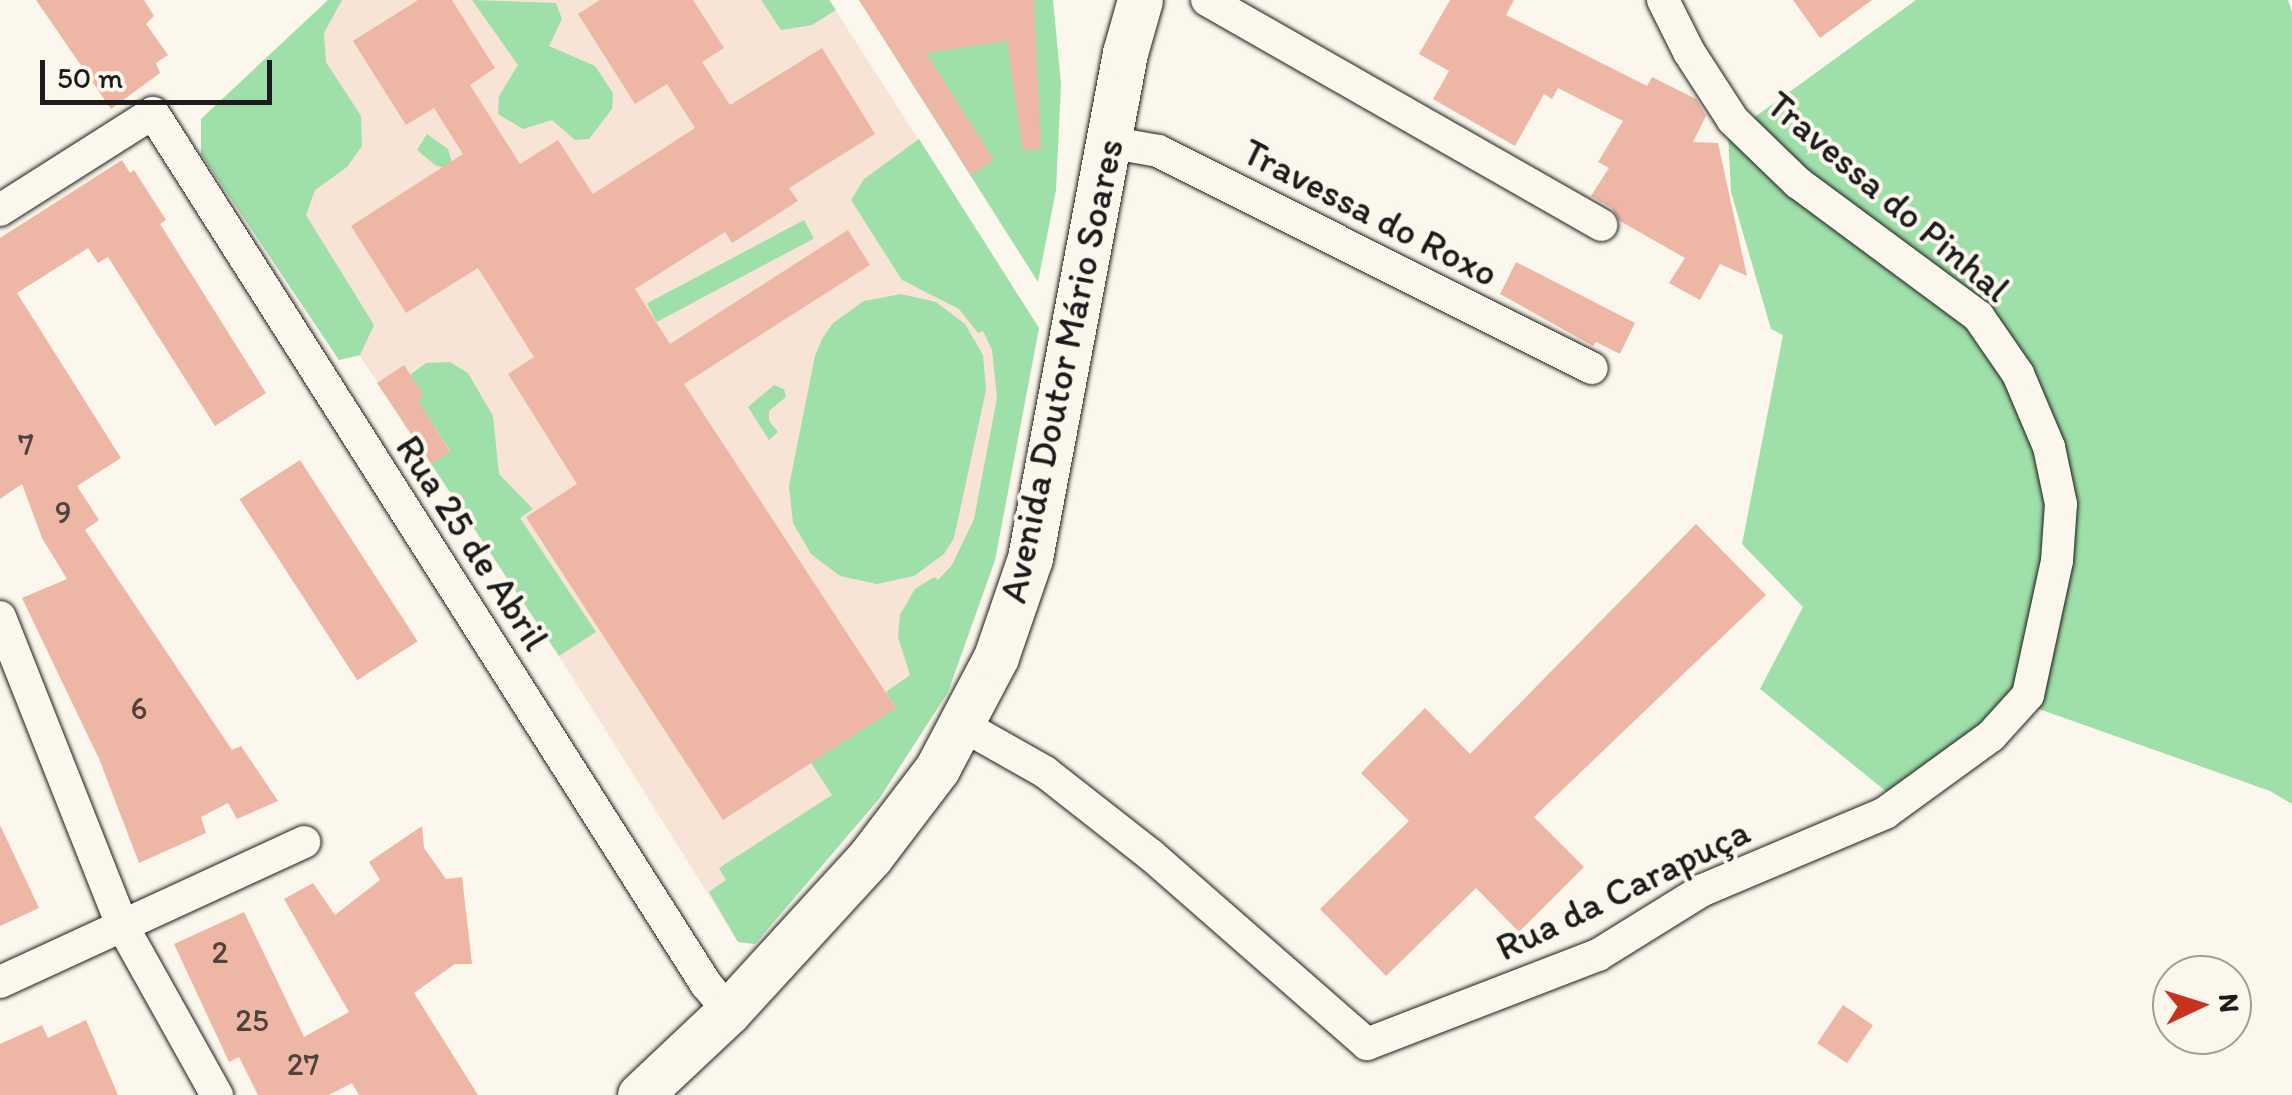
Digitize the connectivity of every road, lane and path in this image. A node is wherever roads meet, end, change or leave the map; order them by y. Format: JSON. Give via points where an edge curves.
{"nodes":[{"id":1,"x":1140,"y":0,"type":"edge"},
{"id":2,"x":1207,"y":0,"type":"edge"},
{"id":3,"x":1663,"y":0,"type":"edge"},
{"id":4,"x":1108,"y":142,"type":"junction"},
{"id":5,"x":0,"y":210,"type":"edge"},
{"id":6,"x":1601,"y":225,"type":"dead end"},
{"id":7,"x":1592,"y":368,"type":"dead end"},
{"id":8,"x":0,"y":617,"type":"edge"},
{"id":9,"x":2028,"y":696,"type":"joint"},
{"id":10,"x":962,"y":724,"type":"junction"},
{"id":11,"x":304,"y":842,"type":"dead end"},
{"id":12,"x":123,"y":927,"type":"junction"},
{"id":13,"x":0,"y":982,"type":"edge"},
{"id":14,"x":729,"y":1012,"type":"junction"},
{"id":15,"x":217,"y":1095,"type":"edge"},
{"id":16,"x":640,"y":1095,"type":"edge"}],
"edges":[{"from":1,"to":4,"type":"street","name":"Avenida Doutor Mário Soares"},
{"from":2,"to":6,"type":"street"},
{"from":3,"to":9,"type":"street","name":"Travessa do Pinhal","via":[[1733,120],[1798,183],[1978,316],[2018,374],[2049,447],[2061,504],[2057,561]]},
{"from":4,"to":7,"type":"street","name":"Travessa do Roxo","via":[[1158,152]]},
{"from":4,"to":10,"type":"street","name":"Avenida Doutor Mário Soares","via":[[1030,558],[996,657]]},
{"from":5,"to":14,"type":"street","name":"Rua 25 de Abril","via":[[153,113]]},
{"from":8,"to":12,"type":"street"},
{"from":9,"to":10,"type":"street","name":"Rua da Carapuça","via":[[1990,736],[1885,813],[1702,890],[1598,955],[1368,1044],[1152,855],[1045,772]]},
{"from":10,"to":14,"type":"street","name":"Avenida Doutor Mário Soares","via":[[870,857]]},
{"from":11,"to":12,"type":"street"},
{"from":12,"to":13,"type":"street"},
{"from":12,"to":15,"type":"street"},
{"from":14,"to":16,"type":"street","name":"Avenida Doutor Mário Soares"}]}
